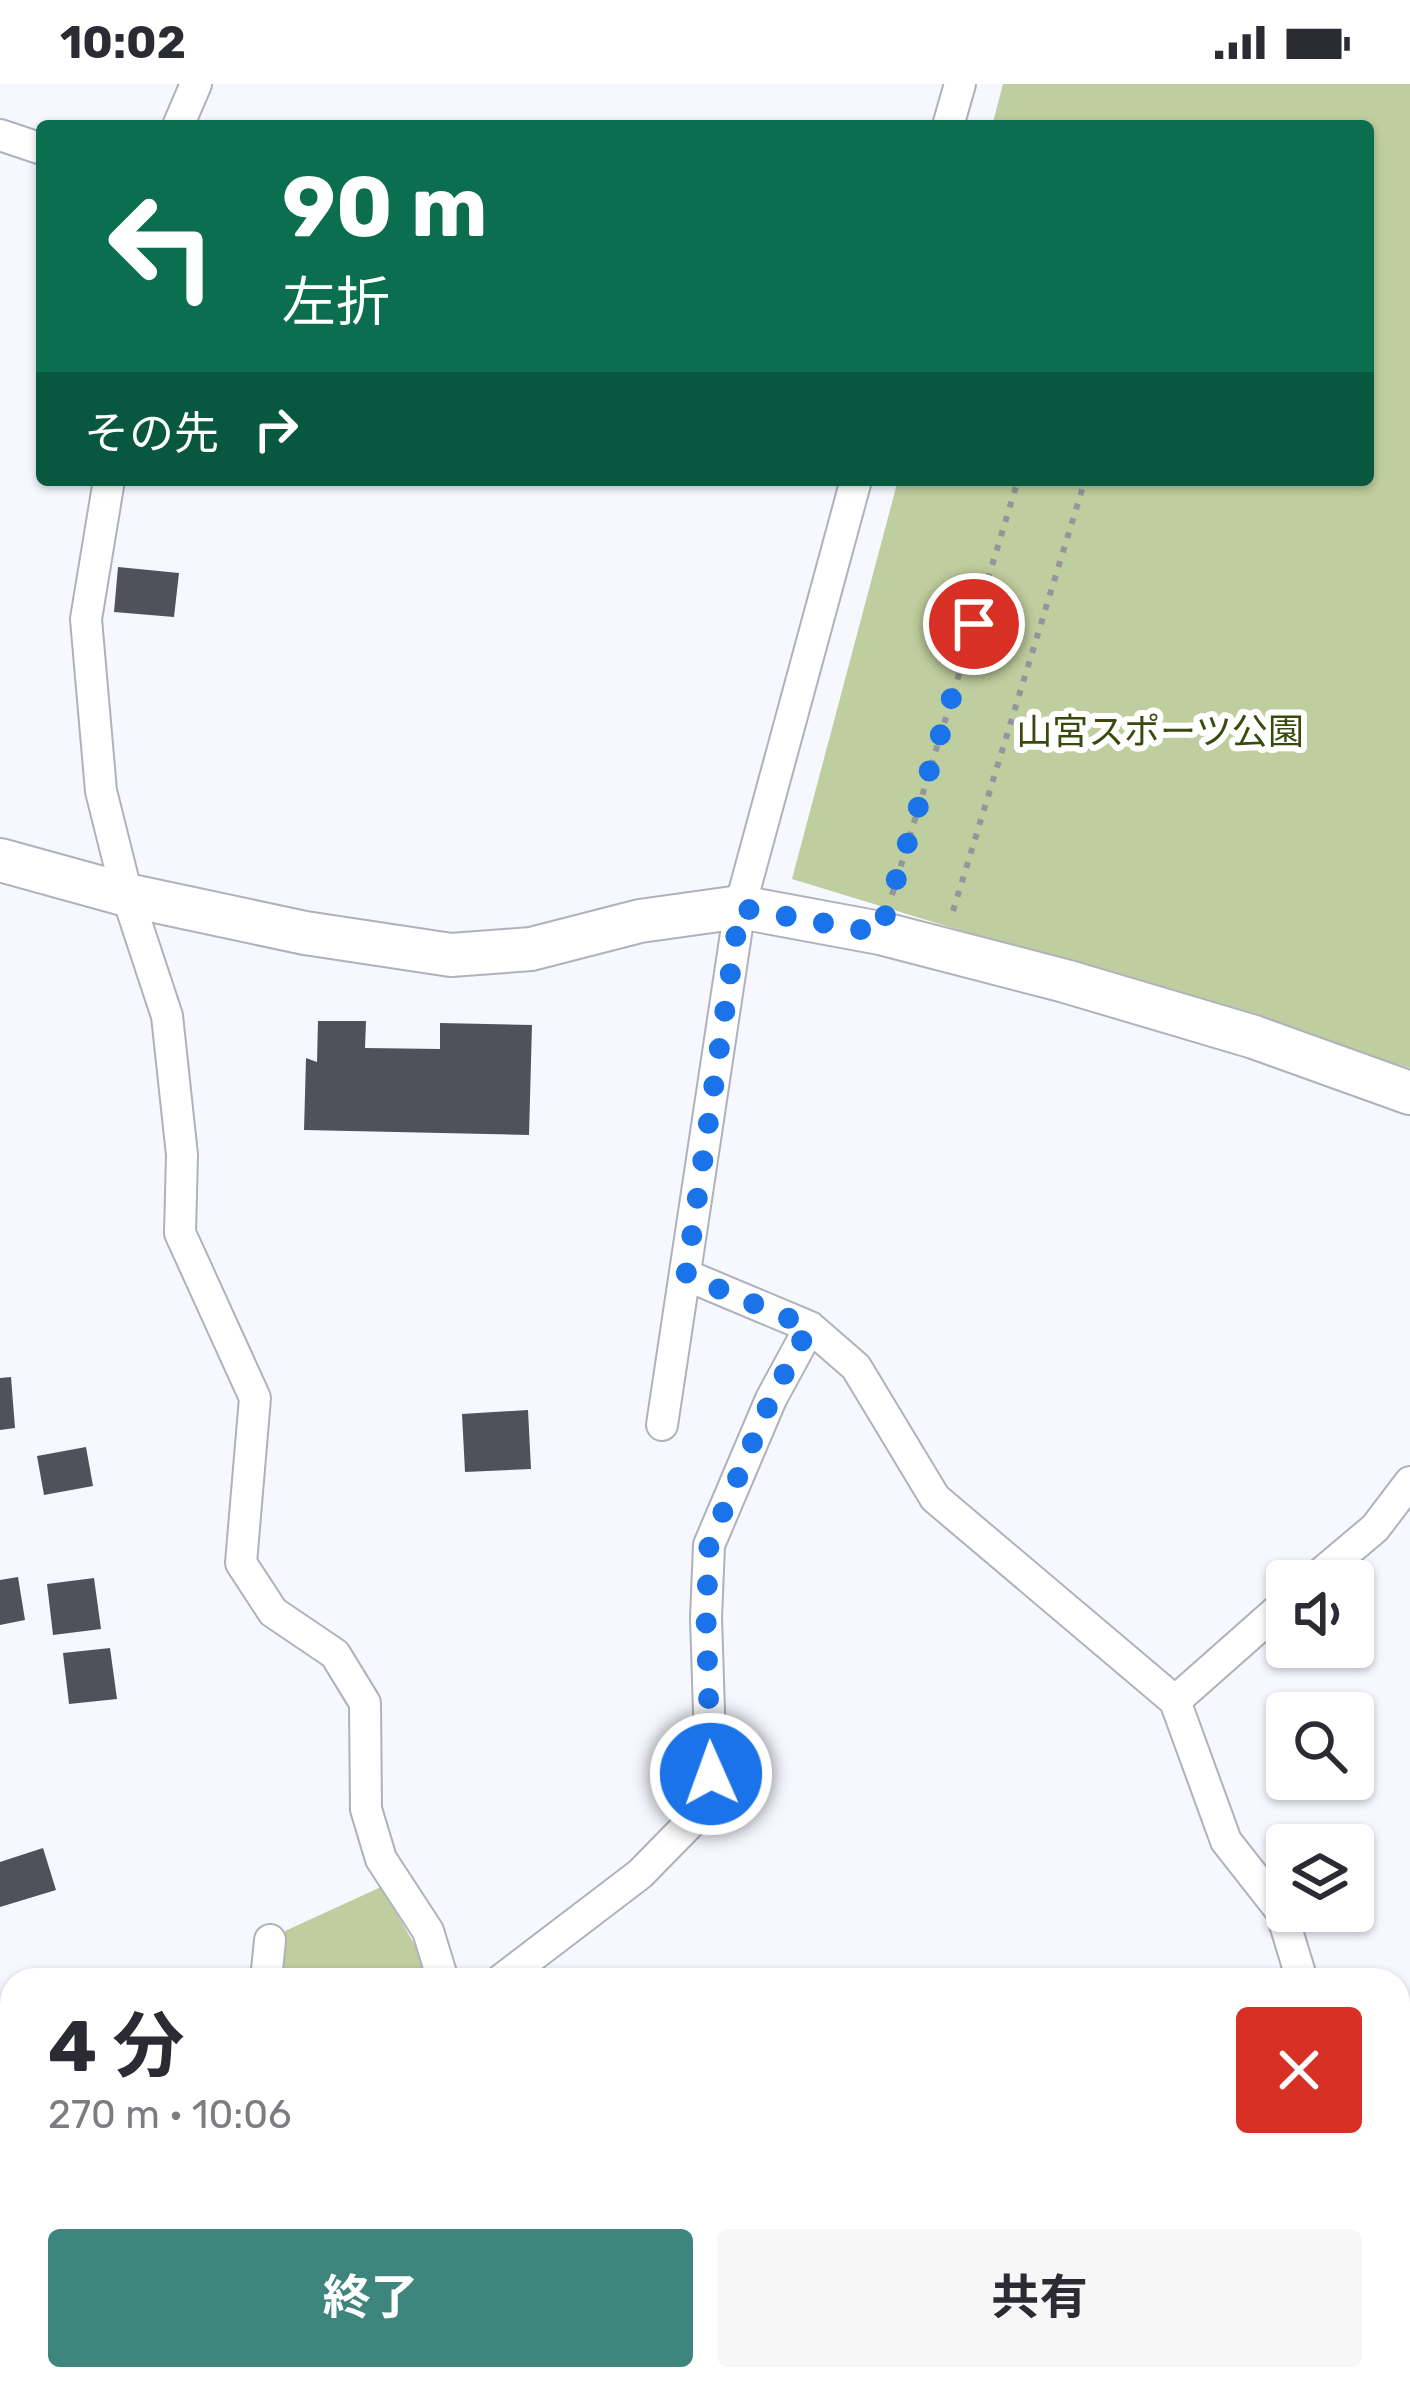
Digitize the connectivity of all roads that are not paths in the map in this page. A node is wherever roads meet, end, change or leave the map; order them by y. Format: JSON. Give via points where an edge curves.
{"nodes":[{"id":1,"x":196,"y":84,"type":"edge"},
{"id":2,"x":959,"y":84,"type":"edge"},
{"id":3,"x":181,"y":120,"type":"edge"},
{"id":4,"x":950,"y":120,"type":"edge"},
{"id":5,"x":0,"y":135,"type":"edge"},
{"id":6,"x":36,"y":147,"type":"edge"},
{"id":7,"x":109,"y":486,"type":"edge"},
{"id":8,"x":854,"y":486,"type":"edge"},
{"id":9,"x":0,"y":860,"type":"edge"},
{"id":10,"x":127,"y":895,"type":"junction"},
{"id":11,"x":740,"y":908,"type":"junction"},
{"id":12,"x":1410,"y":1093,"type":"edge"},
{"id":13,"x":686,"y":1275,"type":"junction"},
{"id":14,"x":809,"y":1327,"type":"junction"},
{"id":15,"x":662,"y":1425,"type":"dead end"},
{"id":16,"x":1410,"y":1482,"type":"edge"},
{"id":17,"x":1337,"y":1560,"type":"edge"},
{"id":18,"x":1266,"y":1621,"type":"edge"},
{"id":19,"x":1175,"y":1701,"type":"junction"},
{"id":20,"x":270,"y":1940,"type":"dead end"},
{"id":21,"x":267,"y":1968,"type":"edge"},
{"id":22,"x":439,"y":1968,"type":"edge"},
{"id":23,"x":517,"y":1968,"type":"edge"},
{"id":24,"x":1298,"y":1968,"type":"edge"}],
"edges":[{"from":1,"to":3,"type":"street"},
{"from":2,"to":4,"type":"street"},
{"from":5,"to":6,"type":"street"},
{"from":7,"to":10,"type":"street","via":[[86,619],[101,791]]},
{"from":8,"to":11,"type":"street"},
{"from":9,"to":10,"type":"street"},
{"from":10,"to":11,"type":"street","via":[[451,955],[531,949],[640,921]]},
{"from":10,"to":22,"type":"street","via":[[167,1016],[182,1155],[181,1233],[255,1398],[241,1564],[273,1612],[335,1654],[365,1703],[366,1809],[381,1859],[428,1931]]},
{"from":11,"to":12,"type":"street","via":[[1055,978]]},
{"from":11,"to":13,"type":"street"},
{"from":13,"to":14,"type":"street"},
{"from":13,"to":15,"type":"street"},
{"from":14,"to":19,"type":"street","via":[[856,1367],[934,1498]]},
{"from":14,"to":23,"type":"street","via":[[709,1545],[711,1774],[691,1822],[640,1874]]},
{"from":16,"to":17,"type":"street"},
{"from":18,"to":19,"type":"street"},
{"from":19,"to":24,"type":"street","via":[[1226,1841],[1280,1912]]},
{"from":20,"to":21,"type":"street"}]}
